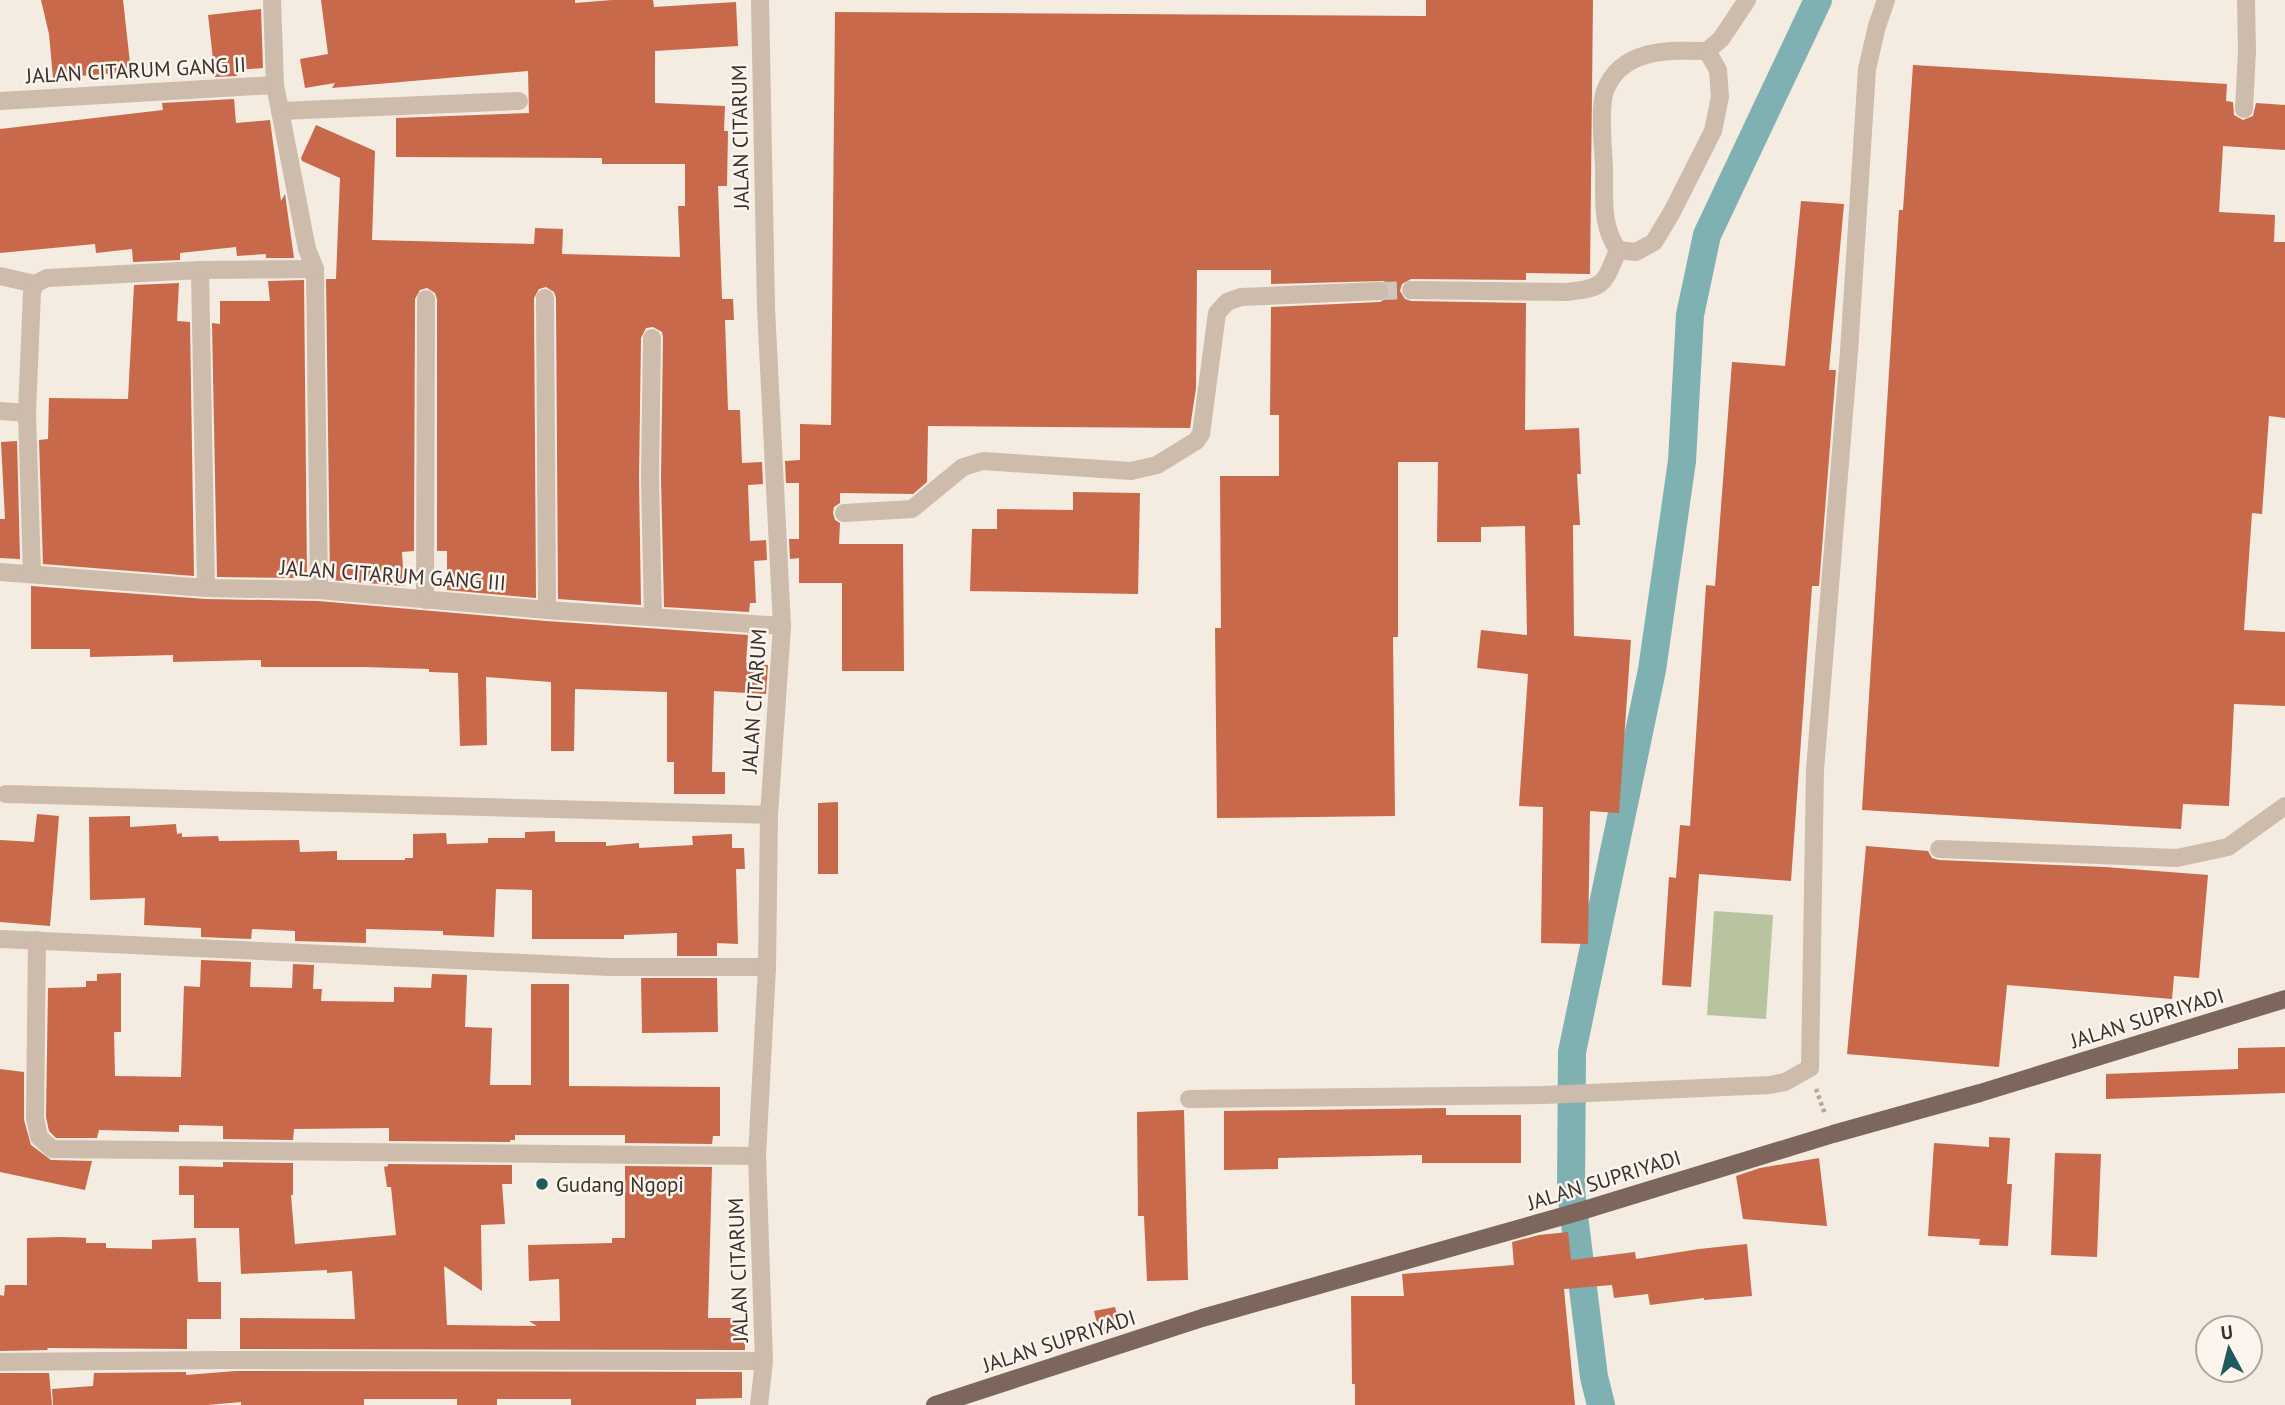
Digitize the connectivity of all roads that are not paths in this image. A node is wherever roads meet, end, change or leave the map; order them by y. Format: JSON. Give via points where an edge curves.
{"nodes":[{"id":1,"x":272,"y":0,"type":"edge"},
{"id":2,"x":760,"y":0,"type":"edge"},
{"id":3,"x":1747,"y":0,"type":"edge"},
{"id":4,"x":1886,"y":0,"type":"edge"},
{"id":5,"x":2246,"y":0,"type":"edge"},
{"id":6,"x":1707,"y":51,"type":"junction"},
{"id":7,"x":275,"y":85,"type":"junction"},
{"id":8,"x":0,"y":101,"type":"edge"},
{"id":9,"x":519,"y":101,"type":"dead end"},
{"id":10,"x":2244,"y":108,"type":"dead end"},
{"id":11,"x":280,"y":111,"type":"junction"},
{"id":12,"x":1618,"y":250,"type":"junction"},
{"id":13,"x":315,"y":269,"type":"junction"},
{"id":14,"x":200,"y":270,"type":"junction"},
{"id":15,"x":0,"y":276,"type":"edge"},
{"id":16,"x":35,"y":284,"type":"junction"},
{"id":17,"x":1411,"y":290,"type":"tunnel mouth"},
{"id":18,"x":1379,"y":291,"type":"tunnel mouth"},
{"id":19,"x":545,"y":298,"type":"dead end"},
{"id":20,"x":426,"y":299,"type":"dead end"},
{"id":21,"x":652,"y":338,"type":"dead end"},
{"id":22,"x":0,"y":411,"type":"edge"},
{"id":23,"x":27,"y":413,"type":"junction"},
{"id":24,"x":844,"y":513,"type":"dead end"},
{"id":25,"x":0,"y":572,"type":"edge"},
{"id":26,"x":32,"y":573,"type":"junction"},
{"id":27,"x":206,"y":588,"type":"junction"},
{"id":28,"x":319,"y":590,"type":"junction"},
{"id":29,"x":425,"y":600,"type":"junction"},
{"id":30,"x":547,"y":610,"type":"junction"},
{"id":31,"x":653,"y":617,"type":"junction"},
{"id":32,"x":782,"y":626,"type":"junction"},
{"id":33,"x":6,"y":794,"type":"dead end"},
{"id":34,"x":2285,"y":806,"type":"edge"},
{"id":35,"x":769,"y":815,"type":"junction"},
{"id":36,"x":1939,"y":849,"type":"dead end"},
{"id":37,"x":0,"y":939,"type":"edge"},
{"id":38,"x":37,"y":940,"type":"junction"},
{"id":39,"x":767,"y":967,"type":"junction"},
{"id":40,"x":2285,"y":999,"type":"edge"},
{"id":41,"x":1189,"y":1099,"type":"dead end"},
{"id":42,"x":757,"y":1156,"type":"junction"},
{"id":43,"x":764,"y":1361,"type":"junction"},
{"id":44,"x":0,"y":1362,"type":"edge"},
{"id":45,"x":759,"y":1405,"type":"edge"},
{"id":46,"x":935,"y":1405,"type":"edge"}],
"edges":[{"from":1,"to":7,"type":"street"},
{"from":2,"to":32,"type":"street","name":"JALAN CITARUM","via":[[766,308]]},
{"from":3,"to":6,"type":"street","via":[[1721,40]]},
{"from":4,"to":41,"type":"street","via":[[1867,69],[1815,770],[1810,1068],[1770,1085],[1544,1095]]},
{"from":5,"to":10,"type":"street"},
{"from":6,"to":12,"type":"street","via":[[1718,70],[1720,96],[1713,131],[1654,242],[1636,252]]},
{"from":6,"to":12,"type":"street","via":[[1649,52],[1617,71],[1604,92],[1605,218],[1608,236]]},
{"from":7,"to":8,"type":"street","name":"JALAN CITARUM GANG II"},
{"from":7,"to":11,"type":"street"},
{"from":9,"to":11,"type":"street"},
{"from":11,"to":13,"type":"street"},
{"from":12,"to":17,"type":"street","via":[[1606,280],[1592,289]]},
{"from":13,"to":14,"type":"street"},
{"from":13,"to":28,"type":"street"},
{"from":14,"to":16,"type":"street","via":[[47,278]]},
{"from":14,"to":27,"type":"street"},
{"from":15,"to":16,"type":"street"},
{"from":16,"to":23,"type":"street"},
{"from":18,"to":24,"type":"street","via":[[1241,297],[1227,302],[1217,313],[1201,434],[1157,465],[1131,471],[984,461],[963,467],[912,509]]},
{"from":19,"to":30,"type":"street"},
{"from":20,"to":29,"type":"street"},
{"from":21,"to":31,"type":"street"},
{"from":22,"to":23,"type":"street"},
{"from":23,"to":26,"type":"street"},
{"from":25,"to":26,"type":"street","name":"JALAN CITARUM GANG III"},
{"from":26,"to":27,"type":"street","name":"JALAN CITARUM GANG III"},
{"from":27,"to":28,"type":"street","name":"JALAN CITARUM GANG III"},
{"from":28,"to":29,"type":"street","name":"JALAN CITARUM GANG III"},
{"from":29,"to":30,"type":"street","name":"JALAN CITARUM GANG III"},
{"from":30,"to":31,"type":"street","name":"JALAN CITARUM GANG III"},
{"from":31,"to":32,"type":"street","name":"JALAN CITARUM GANG III"},
{"from":32,"to":35,"type":"street","name":"JALAN CITARUM"},
{"from":33,"to":35,"type":"street"},
{"from":34,"to":36,"type":"street","via":[[2228,846],[2178,859]]},
{"from":35,"to":39,"type":"street","name":"JALAN CITARUM"},
{"from":37,"to":38,"type":"street"},
{"from":38,"to":39,"type":"street","via":[[610,967]]},
{"from":38,"to":42,"type":"street","via":[[35,1118],[39,1136],[52,1149]]},
{"from":39,"to":42,"type":"street","name":"JALAN CITARUM"},
{"from":40,"to":46,"type":"main road","name":"JALAN SUPRIYADI","via":[[1581,1212],[1202,1318]]},
{"from":42,"to":43,"type":"street","name":"JALAN CITARUM"},
{"from":43,"to":44,"type":"street"},
{"from":43,"to":45,"type":"street","name":"JALAN CITARUM"}]}
